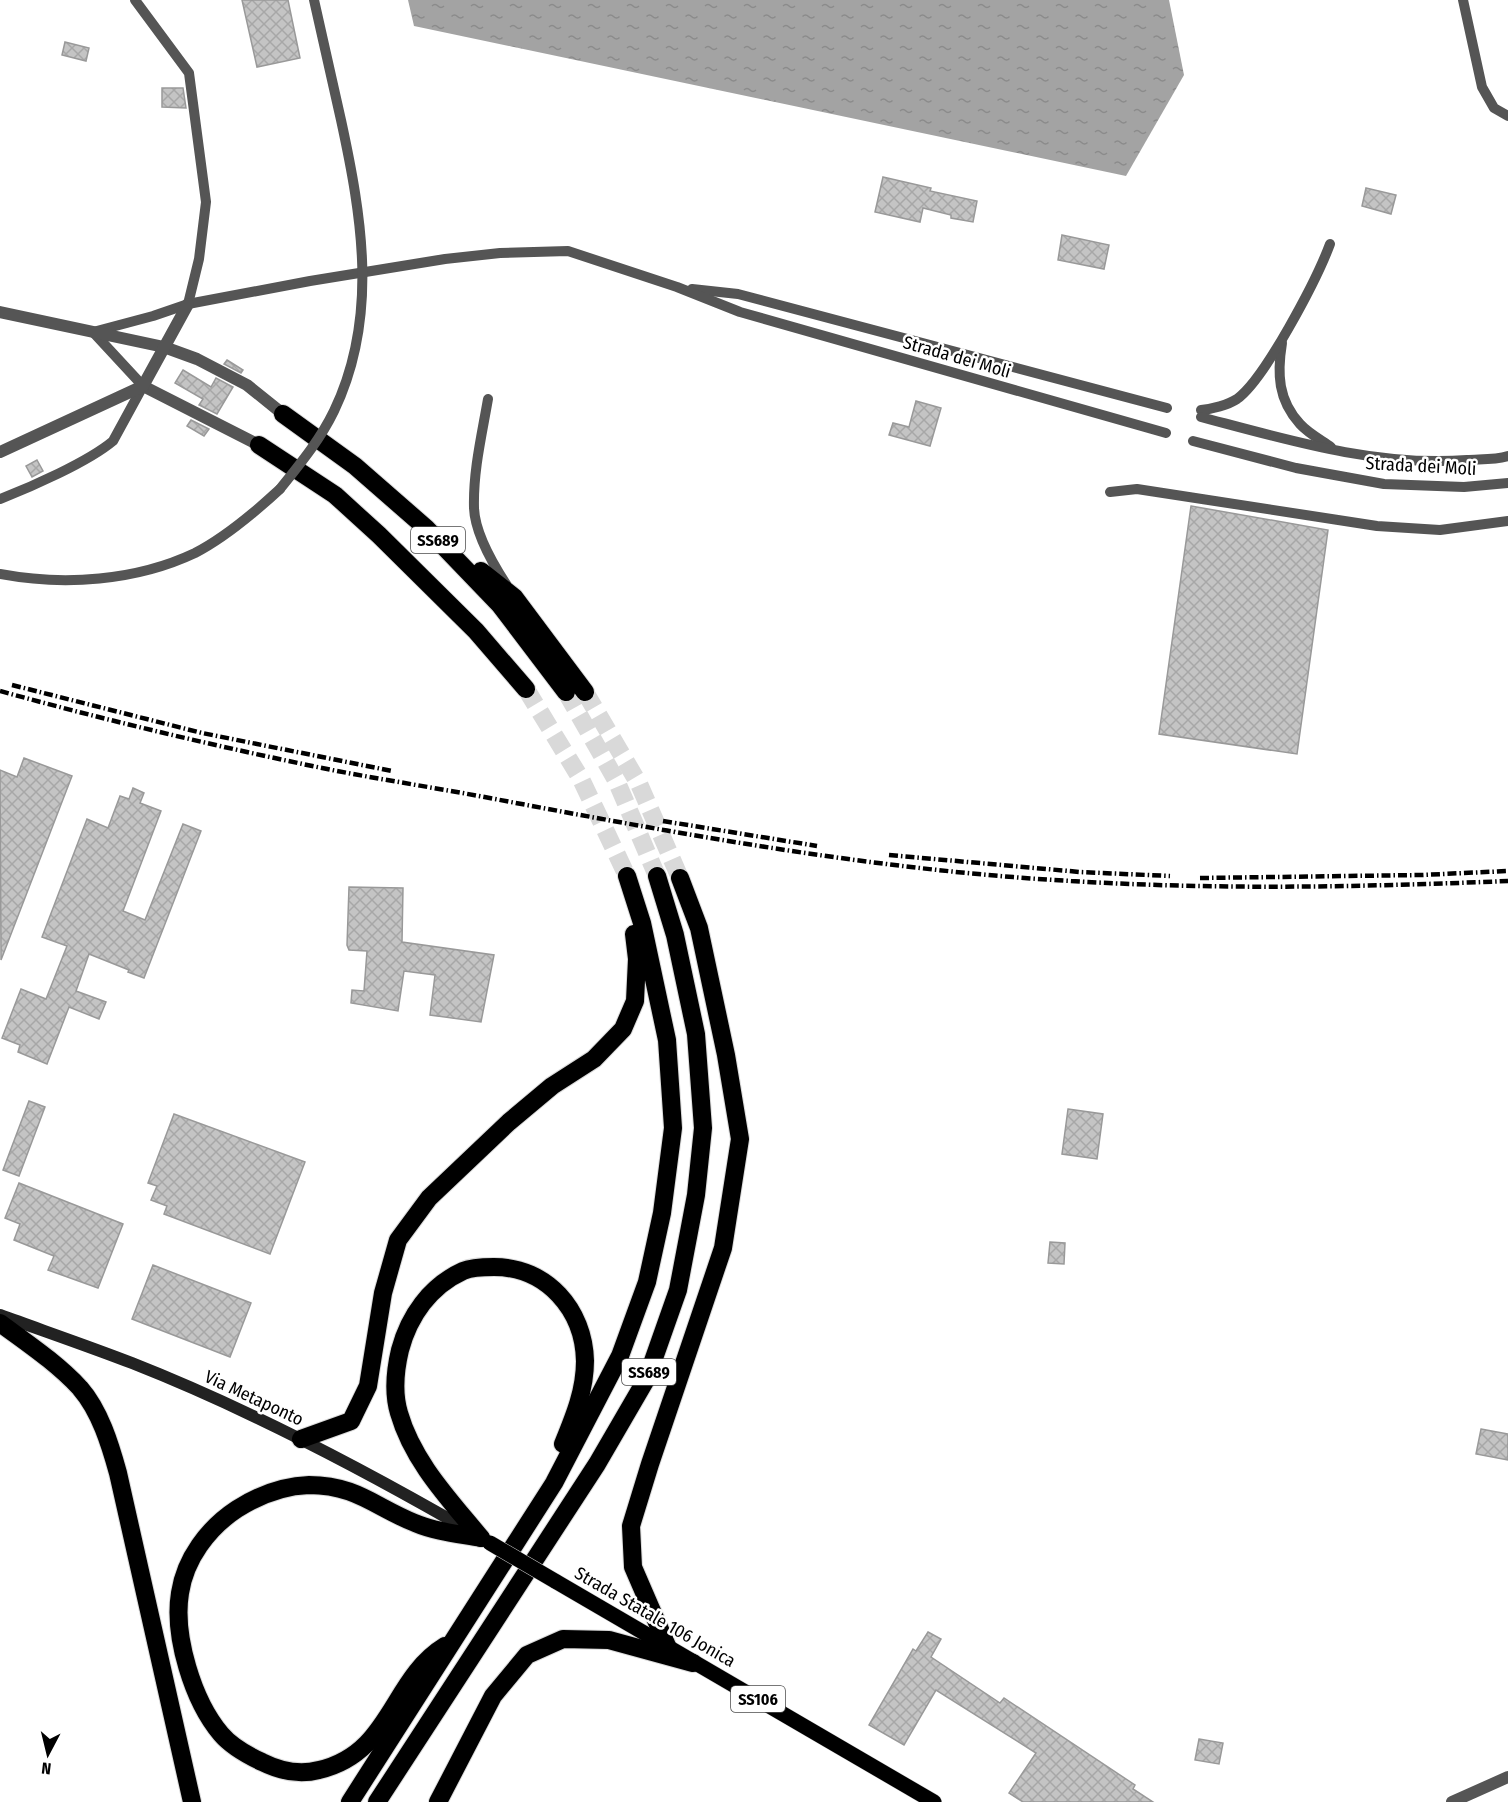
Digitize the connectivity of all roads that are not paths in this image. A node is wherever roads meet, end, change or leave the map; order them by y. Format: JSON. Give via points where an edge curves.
{"nodes":[{"id":1,"x":135,"y":0,"type":"edge"},
{"id":2,"x":314,"y":0,"type":"edge"},
{"id":3,"x":1463,"y":0,"type":"edge"},
{"id":4,"x":1508,"y":116,"type":"edge"},
{"id":5,"x":1330,"y":244,"type":"dead end"},
{"id":6,"x":677,"y":287,"type":"junction"},
{"id":7,"x":188,"y":304,"type":"junction"},
{"id":8,"x":0,"y":312,"type":"edge"},
{"id":9,"x":93,"y":332,"type":"junction"},
{"id":10,"x":1283,"y":336,"type":"junction"},
{"id":11,"x":164,"y":347,"type":"junction"},
{"id":12,"x":143,"y":386,"type":"junction"},
{"id":13,"x":488,"y":399,"type":"dead end"},
{"id":14,"x":1167,"y":408,"type":"dead end"},
{"id":15,"x":283,"y":414,"type":"joint"},
{"id":16,"x":1166,"y":433,"type":"dead end"},
{"id":17,"x":1193,"y":441,"type":"dead end"},
{"id":18,"x":259,"y":445,"type":"joint"},
{"id":19,"x":1334,"y":449,"type":"junction"},
{"id":20,"x":0,"y":452,"type":"edge"},
{"id":21,"x":1508,"y":456,"type":"edge"},
{"id":22,"x":1508,"y":483,"type":"edge"},
{"id":23,"x":1110,"y":492,"type":"dead end"},
{"id":24,"x":0,"y":499,"type":"edge"},
{"id":25,"x":1508,"y":521,"type":"edge"},
{"id":26,"x":426,"y":528,"type":"junction"},
{"id":27,"x":0,"y":574,"type":"edge"},
{"id":28,"x":514,"y":597,"type":"junction"},
{"id":29,"x":526,"y":689,"type":"tunnel mouth"},
{"id":30,"x":566,"y":692,"type":"tunnel mouth"},
{"id":31,"x":585,"y":692,"type":"tunnel mouth"},
{"id":32,"x":657,"y":876,"type":"tunnel mouth"},
{"id":33,"x":680,"y":878,"type":"tunnel mouth"},
{"id":34,"x":0,"y":1315,"type":"edge"},
{"id":35,"x":0,"y":1323,"type":"edge"},
{"id":36,"x":301,"y":1439,"type":"junction"},
{"id":37,"x":554,"y":1483,"type":"junction"},
{"id":38,"x":486,"y":1540,"type":"junction"},
{"id":39,"x":455,"y":1640,"type":"junction"},
{"id":40,"x":668,"y":1648,"type":"junction"},
{"id":41,"x":693,"y":1663,"type":"junction"},
{"id":42,"x":1508,"y":1777,"type":"edge"},
{"id":43,"x":192,"y":1802,"type":"edge"},
{"id":44,"x":350,"y":1802,"type":"edge"},
{"id":45,"x":378,"y":1802,"type":"edge"},
{"id":46,"x":438,"y":1802,"type":"edge"},
{"id":47,"x":934,"y":1802,"type":"edge"},
{"id":48,"x":1452,"y":1802,"type":"edge"}],
"edges":[{"from":1,"to":7,"type":"lane","via":[[189,73],[206,202],[199,259]]},
{"from":2,"to":27,"type":"lane","bridge":true,"via":[[350,160],[363,255],[363,301],[356,349],[324,430],[280,489],[257,511],[195,552],[123,576],[40,579]]},
{"from":3,"to":4,"type":"lane","via":[[1482,87],[1494,108]]},
{"from":5,"to":10,"type":"lane"},
{"from":6,"to":7,"type":"lane","via":[[568,251],[500,253],[377,270]]},
{"from":6,"to":14,"type":"lane","via":[[738,294]]},
{"from":6,"to":16,"type":"lane","name":"Strada dei Moli","via":[[740,312]]},
{"from":7,"to":9,"type":"lane"},
{"from":7,"to":11,"type":"street"},
{"from":8,"to":9,"type":"street"},
{"from":9,"to":11,"type":"street"},
{"from":9,"to":12,"type":"lane"},
{"from":10,"to":19,"type":"lane","via":[[1278,370],[1284,399],[1300,425]]},
{"from":10,"to":19,"type":"lane","via":[[1254,383],[1236,400],[1201,414]]},
{"from":11,"to":12,"type":"street"},
{"from":11,"to":15,"type":"street","via":[[247,384]]},
{"from":12,"to":18,"type":"street"},
{"from":12,"to":20,"type":"street"},
{"from":12,"to":24,"type":"lane","via":[[113,441]]},
{"from":13,"to":28,"type":"lane","via":[[474,510],[487,554]]},
{"from":15,"to":26,"type":"highway","number":"SS689","via":[[355,466]]},
{"from":17,"to":22,"type":"lane","name":"Strada dei Moli","via":[[1296,468],[1384,484],[1464,487]]},
{"from":18,"to":29,"type":"highway","number":"SS689","via":[[335,495],[379,535],[476,631]]},
{"from":19,"to":21,"type":"lane","via":[[1377,458],[1437,462]]},
{"from":23,"to":25,"type":"lane","via":[[1137,489],[1412,529],[1440,530]]},
{"from":26,"to":28,"type":"highway"},
{"from":26,"to":30,"type":"highway","number":"SS689","via":[[500,604]]},
{"from":28,"to":31,"type":"highway"},
{"from":32,"to":45,"type":"highway","number":"SS689","via":[[675,935],[696,1034],[703,1128],[696,1195],[678,1290],[647,1378],[597,1464]]},
{"from":33,"to":40,"type":"highway","via":[[699,928],[740,1139],[723,1248],[631,1526],[633,1567]]},
{"from":34,"to":36,"type":"main road","name":"Via Metaponto","via":[[133,1364]]},
{"from":35,"to":43,"type":"highway","via":[[80,1389],[110,1446]]},
{"from":36,"to":37,"type":"highway","number":"SS689","via":[[351,1421],[368,1386],[383,1293],[399,1240],[429,1198],[509,1122],[552,1086],[594,1059],[623,1029],[635,1000],[637,959],[627,876],[642,922],[667,1040],[673,1128],[662,1214],[647,1282],[620,1356]]},
{"from":36,"to":38,"type":"main road","name":"Via Metaponto"},
{"from":37,"to":38,"type":"highway","via":[[562,1444],[579,1406],[583,1384],[585,1361],[576,1320],[554,1288],[538,1277],[505,1267],[464,1270],[433,1291],[409,1323],[398,1357],[396,1401],[405,1431],[433,1480]]},
{"from":37,"to":39,"type":"highway","number":"SS689"},
{"from":38,"to":39,"type":"highway","via":[[422,1526],[341,1488],[286,1488],[247,1503],[218,1523],[189,1563],[180,1594],[183,1649],[210,1719],[235,1747],[269,1766],[302,1773],[347,1760],[370,1741],[424,1664]]},
{"from":38,"to":40,"type":"main road","name":"Strada Statale 106 Jonica","number":"SS106","bridge":true},
{"from":39,"to":44,"type":"highway","number":"SS689"},
{"from":40,"to":41,"type":"main road","name":"Strada Statale 106 Jonica","number":"SS106"},
{"from":41,"to":46,"type":"highway","via":[[609,1640],[562,1639],[527,1655],[493,1696]]},
{"from":41,"to":47,"type":"main road","name":"Strada Statale 106 Jonica","number":"SS106"},
{"from":42,"to":48,"type":"street"}]}
